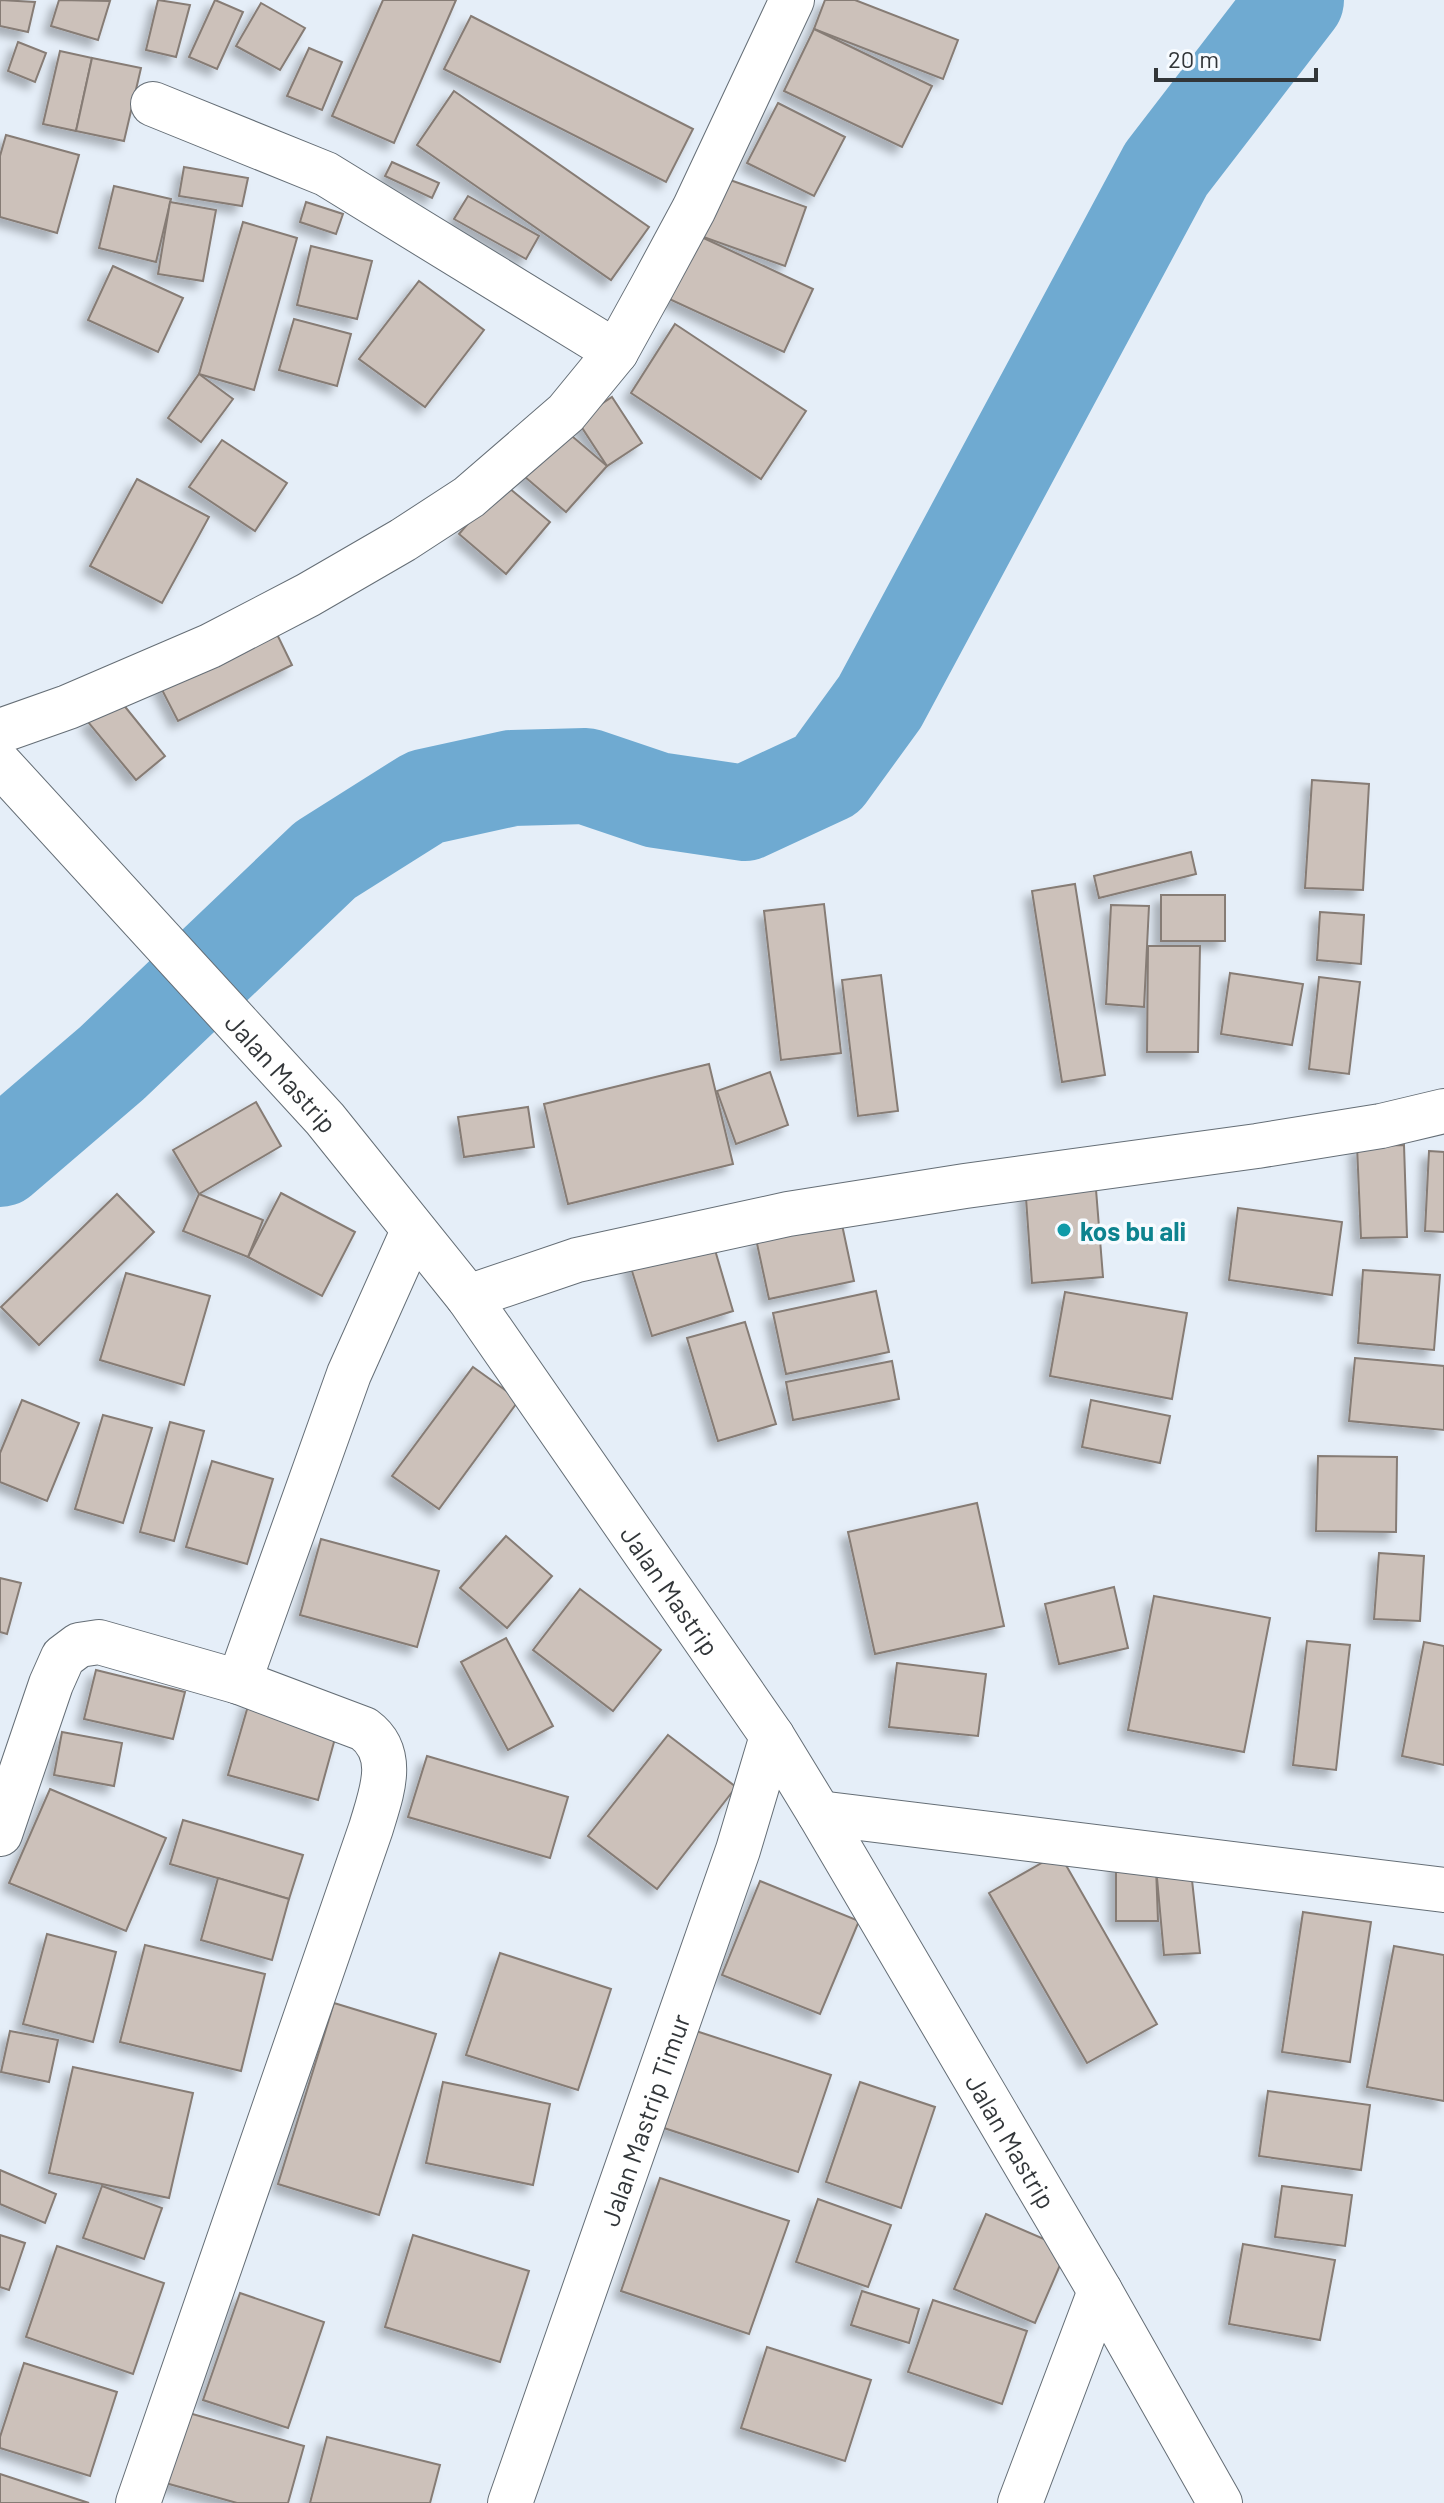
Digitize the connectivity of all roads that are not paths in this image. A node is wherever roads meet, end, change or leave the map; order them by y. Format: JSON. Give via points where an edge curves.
{"nodes":[{"id":1,"x":792,"y":0,"type":"edge"},
{"id":2,"x":153,"y":104,"type":"dead end"},
{"id":3,"x":616,"y":352,"type":"junction"},
{"id":4,"x":0,"y":731,"type":"edge"},
{"id":5,"x":0,"y":764,"type":"edge"},
{"id":6,"x":1444,"y":1111,"type":"edge"},
{"id":7,"x":413,"y":1231,"type":"junction"},
{"id":8,"x":468,"y":1297,"type":"junction"},
{"id":9,"x":239,"y":1682,"type":"junction"},
{"id":10,"x":772,"y":1736,"type":"junction"},
{"id":11,"x":819,"y":1813,"type":"junction"},
{"id":12,"x":0,"y":1834,"type":"edge"},
{"id":13,"x":1444,"y":1890,"type":"edge"},
{"id":14,"x":1100,"y":2291,"type":"junction"},
{"id":15,"x":138,"y":2503,"type":"edge"},
{"id":16,"x":510,"y":2503,"type":"edge"},
{"id":17,"x":1020,"y":2503,"type":"edge"},
{"id":18,"x":1220,"y":2503,"type":"edge"}],
"edges":[{"from":1,"to":3,"type":"street","via":[[694,209]]},
{"from":2,"to":3,"type":"street","via":[[326,174]]},
{"from":3,"to":4,"type":"street","via":[[566,413],[469,497],[403,540],[210,646]]},
{"from":5,"to":7,"type":"street","name":"Jalan Mastrip","via":[[325,1119]]},
{"from":6,"to":8,"type":"street","via":[[1257,1146],[788,1214],[577,1260]]},
{"from":7,"to":8,"type":"street","name":"Jalan Mastrip"},
{"from":7,"to":9,"type":"street","via":[[349,1374]]},
{"from":8,"to":10,"type":"street","name":"Jalan Mastrip"},
{"from":9,"to":12,"type":"street","via":[[99,1642],[79,1645],[63,1657],[51,1684]]},
{"from":9,"to":15,"type":"street","via":[[364,1729],[379,1742],[385,1771],[371,1828]]},
{"from":10,"to":11,"type":"street","name":"Jalan Mastrip"},
{"from":10,"to":16,"type":"street","name":"Jalan Mastrip Timur","via":[[738,1850]]},
{"from":11,"to":13,"type":"street"},
{"from":11,"to":14,"type":"street","name":"Jalan Mastrip"},
{"from":14,"to":17,"type":"street"},
{"from":14,"to":18,"type":"street","name":"Jalan Mastrip"}]}
